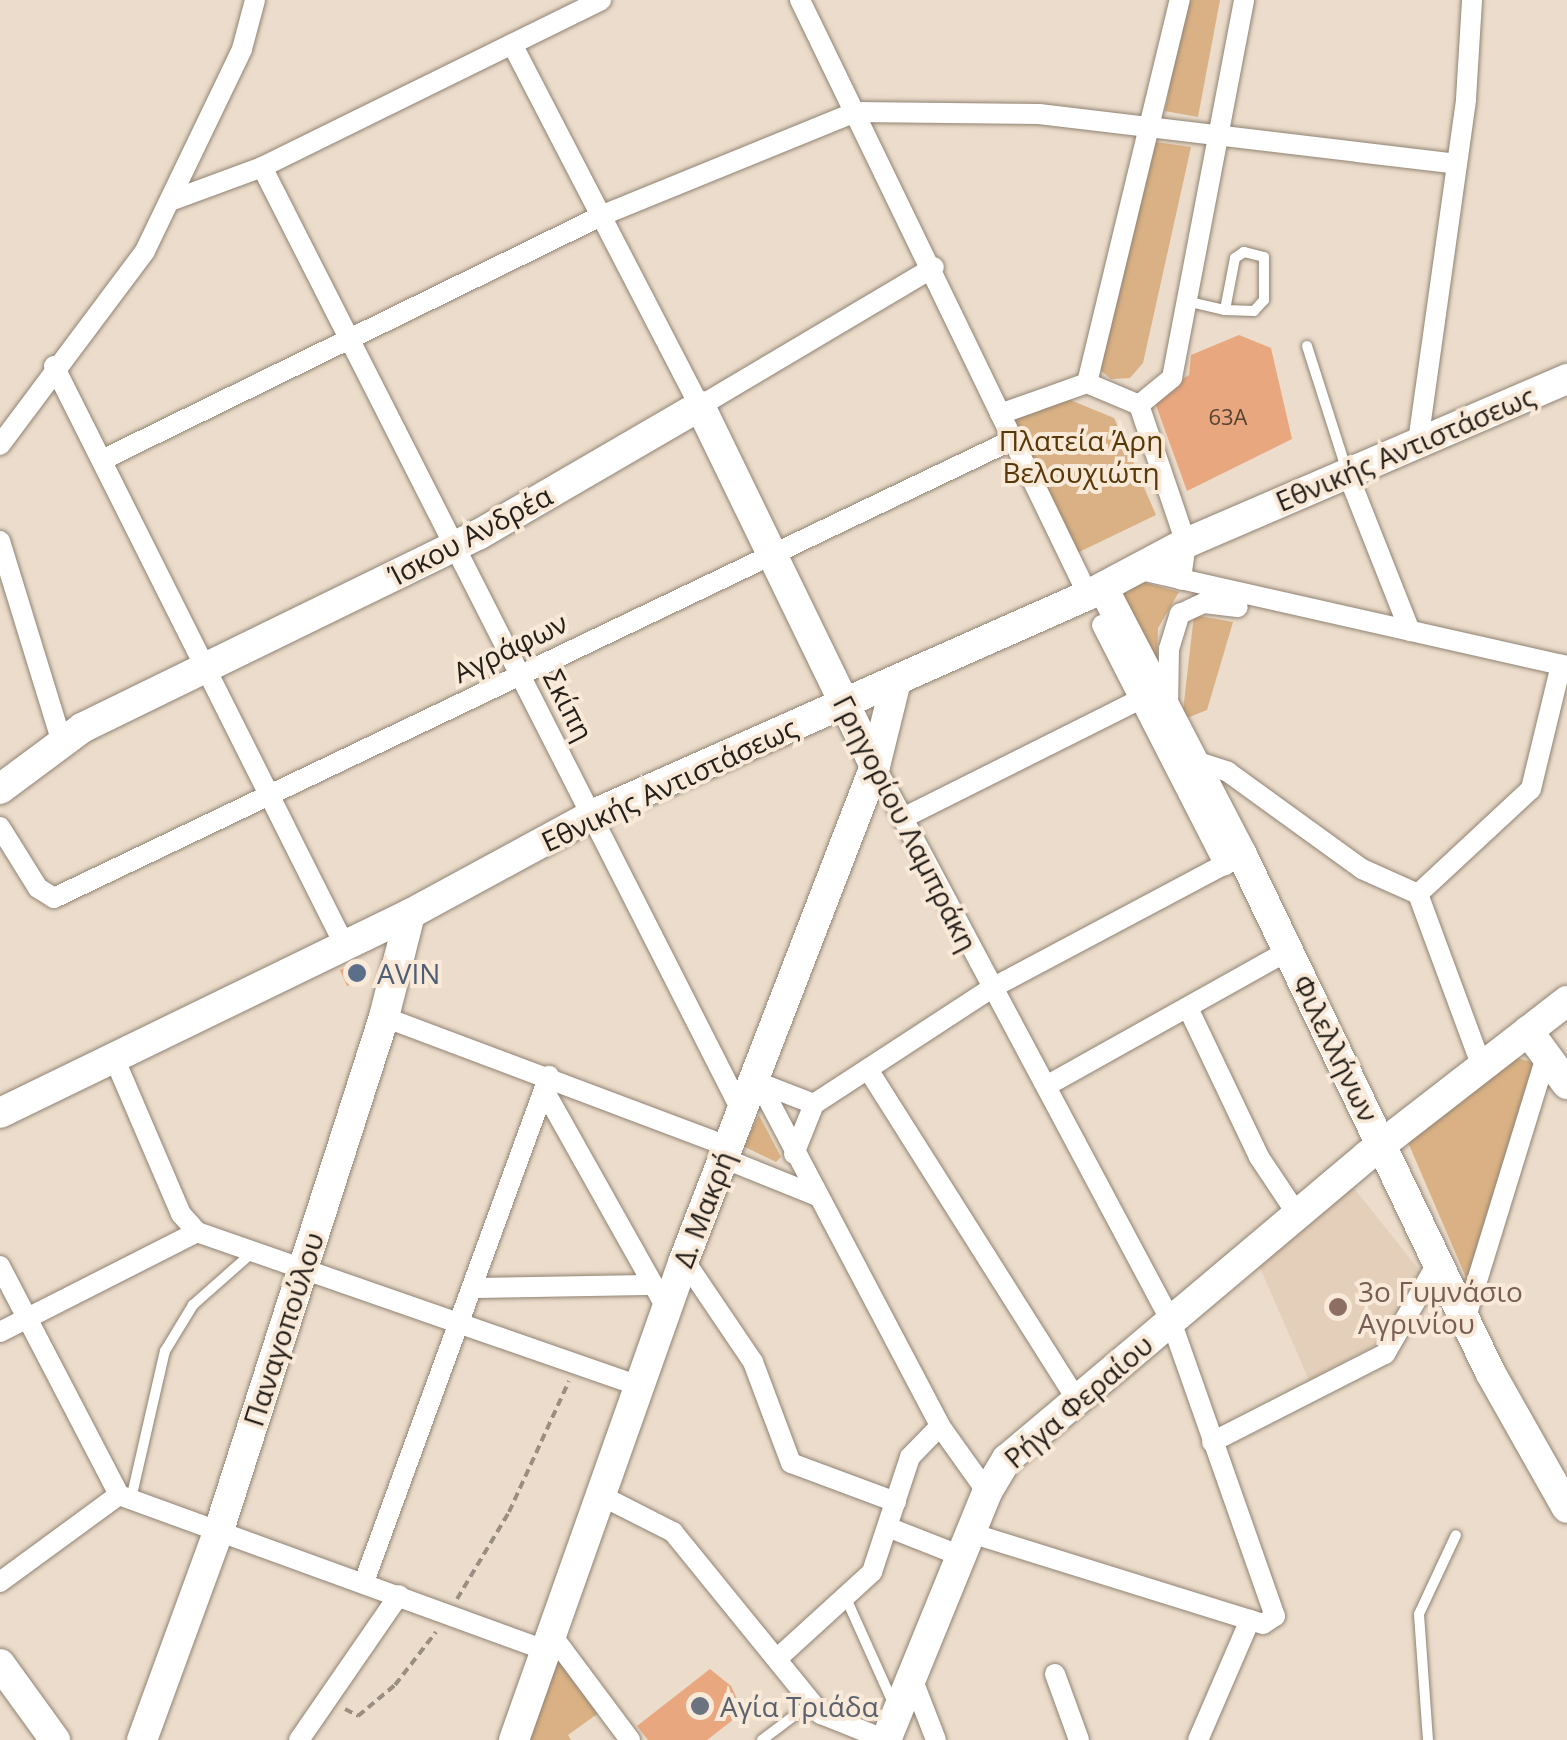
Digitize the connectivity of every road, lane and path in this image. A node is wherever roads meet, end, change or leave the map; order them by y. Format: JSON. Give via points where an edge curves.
{"nodes":[{"id":1,"x":255,"y":0,"type":"edge"},
{"id":2,"x":601,"y":0,"type":"edge"},
{"id":3,"x":800,"y":0,"type":"edge"},
{"id":4,"x":1180,"y":0,"type":"edge"},
{"id":5,"x":1244,"y":0,"type":"edge"},
{"id":6,"x":1472,"y":0,"type":"edge"},
{"id":7,"x":512,"y":44,"type":"junction"},
{"id":8,"x":854,"y":112,"type":"junction"},
{"id":9,"x":1152,"y":131,"type":"junction"},
{"id":10,"x":1222,"y":138,"type":"junction"},
{"id":11,"x":1457,"y":164,"type":"junction"},
{"id":12,"x":262,"y":167,"type":"junction"},
{"id":13,"x":172,"y":200,"type":"junction"},
{"id":14,"x":603,"y":215,"type":"junction"},
{"id":15,"x":934,"y":267,"type":"junction"},
{"id":16,"x":1190,"y":302,"type":"junction"},
{"id":17,"x":1225,"y":310,"type":"junction"},
{"id":18,"x":349,"y":336,"type":"junction"},
{"id":19,"x":1307,"y":346,"type":"dead end"},
{"id":20,"x":54,"y":366,"type":"junction"},
{"id":21,"x":1567,"y":379,"type":"edge"},
{"id":22,"x":1087,"y":383,"type":"junction"},
{"id":23,"x":1140,"y":405,"type":"junction"},
{"id":24,"x":700,"y":406,"type":"junction"},
{"id":25,"x":1000,"y":414,"type":"junction"},
{"id":26,"x":1010,"y":440,"type":"junction"},
{"id":27,"x":1418,"y":442,"type":"junction"},
{"id":28,"x":0,"y":445,"type":"edge"},
{"id":29,"x":102,"y":460,"type":"junction"},
{"id":30,"x":1347,"y":472,"type":"junction"},
{"id":31,"x":0,"y":541,"type":"edge"},
{"id":32,"x":1186,"y":542,"type":"junction"},
{"id":33,"x":456,"y":546,"type":"junction"},
{"id":34,"x":772,"y":553,"type":"junction"},
{"id":35,"x":1136,"y":569,"type":"junction"},
{"id":36,"x":1181,"y":580,"type":"junction"},
{"id":37,"x":1096,"y":592,"type":"junction"},
{"id":38,"x":1341,"y":618,"type":"junction"},
{"id":39,"x":1102,"y":625,"type":"dead end"},
{"id":40,"x":1410,"y":631,"type":"junction"},
{"id":41,"x":1564,"y":666,"type":"edge"},
{"id":42,"x":203,"y":668,"type":"junction"},
{"id":43,"x":521,"y":672,"type":"junction"},
{"id":44,"x":896,"y":681,"type":"junction"},
{"id":45,"x":1142,"y":699,"type":"junction"},
{"id":46,"x":844,"y":704,"type":"junction"},
{"id":47,"x":1168,"y":719,"type":"junction"},
{"id":48,"x":62,"y":742,"type":"junction"},
{"id":49,"x":1195,"y":761,"type":"junction"},
{"id":50,"x":875,"y":766,"type":"junction"},
{"id":51,"x":0,"y":789,"type":"edge"},
{"id":52,"x":268,"y":794,"type":"junction"},
{"id":53,"x":594,"y":814,"type":"junction"},
{"id":54,"x":903,"y":818,"type":"junction"},
{"id":55,"x":0,"y":827,"type":"edge"},
{"id":56,"x":1234,"y":860,"type":"junction"},
{"id":57,"x":1418,"y":894,"type":"junction"},
{"id":58,"x":410,"y":914,"type":"junction"},
{"id":59,"x":345,"y":946,"type":"junction"},
{"id":60,"x":1288,"y":951,"type":"junction"},
{"id":61,"x":992,"y":988,"type":"junction"},
{"id":62,"x":1567,"y":1001,"type":"edge"},
{"id":63,"x":1189,"y":1010,"type":"junction"},
{"id":64,"x":384,"y":1017,"type":"junction"},
{"id":65,"x":1528,"y":1031,"type":"junction"},
{"id":66,"x":1546,"y":1056,"type":"junction"},
{"id":67,"x":115,"y":1060,"type":"junction"},
{"id":68,"x":1482,"y":1067,"type":"junction"},
{"id":69,"x":870,"y":1071,"type":"junction"},
{"id":70,"x":756,"y":1082,"type":"junction"},
{"id":71,"x":546,"y":1083,"type":"junction"},
{"id":72,"x":1567,"y":1084,"type":"edge"},
{"id":73,"x":1048,"y":1085,"type":"junction"},
{"id":74,"x":814,"y":1104,"type":"junction"},
{"id":75,"x":741,"y":1110,"type":"junction"},
{"id":76,"x":0,"y":1113,"type":"edge"},
{"id":77,"x":1383,"y":1144,"type":"junction"},
{"id":78,"x":725,"y":1152,"type":"junction"},
{"id":79,"x":794,"y":1154,"type":"junction"},
{"id":80,"x":816,"y":1196,"type":"junction"},
{"id":81,"x":1297,"y":1214,"type":"junction"},
{"id":82,"x":197,"y":1232,"type":"junction"},
{"id":83,"x":256,"y":1250,"type":"junction"},
{"id":84,"x":684,"y":1260,"type":"junction"},
{"id":85,"x":1437,"y":1264,"type":"junction"},
{"id":86,"x":0,"y":1266,"type":"edge"},
{"id":87,"x":302,"y":1266,"type":"junction"},
{"id":88,"x":472,"y":1288,"type":"junction"},
{"id":89,"x":659,"y":1297,"type":"junction"},
{"id":90,"x":26,"y":1318,"type":"junction"},
{"id":91,"x":460,"y":1320,"type":"junction"},
{"id":92,"x":1465,"y":1320,"type":"junction"},
{"id":93,"x":1170,"y":1321,"type":"junction"},
{"id":94,"x":0,"y":1332,"type":"edge"},
{"id":95,"x":576,"y":1364,"type":"junction"},
{"id":96,"x":640,"y":1386,"type":"junction"},
{"id":97,"x":1078,"y":1401,"type":"junction"},
{"id":98,"x":940,"y":1426,"type":"junction"},
{"id":99,"x":1212,"y":1442,"type":"junction"},
{"id":100,"x":987,"y":1492,"type":"junction"},
{"id":101,"x":600,"y":1495,"type":"junction"},
{"id":102,"x":125,"y":1498,"type":"junction"},
{"id":103,"x":896,"y":1502,"type":"junction"},
{"id":104,"x":1567,"y":1508,"type":"edge"},
{"id":105,"x":890,"y":1528,"type":"junction"},
{"id":106,"x":220,"y":1530,"type":"junction"},
{"id":107,"x":1456,"y":1535,"type":"dead end"},
{"id":108,"x":966,"y":1544,"type":"junction"},
{"id":109,"x":0,"y":1582,"type":"edge"},
{"id":110,"x":364,"y":1582,"type":"junction"},
{"id":111,"x":400,"y":1596,"type":"junction"},
{"id":112,"x":845,"y":1596,"type":"junction"},
{"id":113,"x":448,"y":1613,"type":"junction"},
{"id":114,"x":1250,"y":1620,"type":"junction"},
{"id":115,"x":548,"y":1642,"type":"junction"},
{"id":116,"x":779,"y":1657,"type":"junction"},
{"id":117,"x":0,"y":1664,"type":"edge"},
{"id":118,"x":1055,"y":1674,"type":"dead end"},
{"id":119,"x":912,"y":1678,"type":"junction"},
{"id":120,"x":328,"y":1691,"type":"junction"},
{"id":121,"x":811,"y":1703,"type":"junction"},
{"id":122,"x":899,"y":1708,"type":"junction"},
{"id":123,"x":40,"y":1733,"type":"edge"},
{"id":124,"x":142,"y":1740,"type":"edge"},
{"id":125,"x":300,"y":1740,"type":"edge"},
{"id":126,"x":514,"y":1740,"type":"edge"},
{"id":127,"x":630,"y":1740,"type":"edge"},
{"id":128,"x":762,"y":1740,"type":"edge"},
{"id":129,"x":886,"y":1740,"type":"edge"},
{"id":130,"x":936,"y":1740,"type":"edge"},
{"id":131,"x":1080,"y":1740,"type":"edge"},
{"id":132,"x":1198,"y":1740,"type":"edge"},
{"id":133,"x":1428,"y":1740,"type":"edge"}],
"edges":[{"from":1,"to":13,"type":"street","via":[[242,48]]},
{"from":2,"to":7,"type":"street"},
{"from":3,"to":8,"type":"street"},
{"from":4,"to":9,"type":"street"},
{"from":5,"to":10,"type":"street"},
{"from":6,"to":11,"type":"street"},
{"from":7,"to":12,"type":"street"},
{"from":7,"to":14,"type":"street","name":"Γρηγορίου Λαμπράκη"},
{"from":8,"to":9,"type":"street","via":[[1039,114]]},
{"from":8,"to":14,"type":"street"},
{"from":8,"to":15,"type":"street"},
{"from":9,"to":10,"type":"street"},
{"from":9,"to":22,"type":"street"},
{"from":10,"to":11,"type":"street"},
{"from":10,"to":16,"type":"street"},
{"from":11,"to":27,"type":"street"},
{"from":12,"to":13,"type":"street"},
{"from":12,"to":18,"type":"street","name":"Σκίπη"},
{"from":13,"to":20,"type":"street","via":[[128,278]]},
{"from":14,"to":18,"type":"street"},
{"from":14,"to":24,"type":"street","name":"Γρηγορίου Λαμπράκη"},
{"from":15,"to":24,"type":"street","name":"Ίσκου Ανδρέα"},
{"from":15,"to":25,"type":"street"},
{"from":16,"to":17,"type":"lane"},
{"from":16,"to":23,"type":"street","via":[[1172,378]]},
{"from":17,"to":17,"type":"lane","via":[[1260,307],[1264,257],[1244,252],[1235,258]]},
{"from":18,"to":29,"type":"street"},
{"from":18,"to":33,"type":"street","name":"Σκίπη"},
{"from":19,"to":30,"type":"lane"},
{"from":20,"to":28,"type":"street"},
{"from":20,"to":29,"type":"street"},
{"from":21,"to":27,"type":"street","name":"Εθνικής Αντιστάσεως"},
{"from":22,"to":23,"type":"street"},
{"from":22,"to":25,"type":"street"},
{"from":23,"to":32,"type":"street"},
{"from":24,"to":33,"type":"street","name":"Ίσκου Ανδρέα"},
{"from":24,"to":34,"type":"street","name":"Γρηγορίου Λαμπράκη"},
{"from":25,"to":26,"type":"street"},
{"from":26,"to":34,"type":"street","name":"Αγράφων"},
{"from":26,"to":37,"type":"street"},
{"from":27,"to":30,"type":"street","name":"Εθνικής Αντιστάσεως"},
{"from":29,"to":42,"type":"street"},
{"from":30,"to":32,"type":"street","name":"Εθνικής Αντιστάσεως"},
{"from":30,"to":40,"type":"street"},
{"from":31,"to":48,"type":"street"},
{"from":32,"to":35,"type":"street","name":"Εθνικής Αντιστάσεως"},
{"from":32,"to":36,"type":"street"},
{"from":33,"to":42,"type":"street","name":"Ίσκου Ανδρέα"},
{"from":33,"to":43,"type":"street","name":"Σκίπη"},
{"from":34,"to":43,"type":"street","name":"Αγράφων"},
{"from":34,"to":46,"type":"street","name":"Γρηγορίου Λαμπράκη"},
{"from":35,"to":36,"type":"street"},
{"from":35,"to":37,"type":"street","name":"Εθνικής Αντιστάσεως"},
{"from":36,"to":38,"type":"street"},
{"from":37,"to":44,"type":"street","name":"Εθνικής Αντιστάσεως"},
{"from":37,"to":47,"type":"street","name":"Φιλελλήνων"},
{"from":38,"to":40,"type":"street"},
{"from":38,"to":47,"type":"street","via":[[1320,626],[1214,602],[1185,610],[1172,632]]},
{"from":39,"to":45,"type":"street"},
{"from":40,"to":41,"type":"street"},
{"from":41,"to":57,"type":"street","via":[[1531,789]]},
{"from":42,"to":48,"type":"street","name":"Ίσκου Ανδρέα"},
{"from":42,"to":52,"type":"street"},
{"from":43,"to":52,"type":"street","name":"Αγράφων"},
{"from":43,"to":53,"type":"street","name":"Σκίπη"},
{"from":44,"to":46,"type":"street","name":"Εθνικής Αντιστάσεως"},
{"from":44,"to":50,"type":"street","name":"Δ. Μακρή"},
{"from":45,"to":54,"type":"street"},
{"from":45,"to":56,"type":"street"},
{"from":46,"to":50,"type":"street","name":"Γρηγορίου Λαμπράκη"},
{"from":46,"to":53,"type":"street","name":"Εθνικής Αντιστάσεως"},
{"from":47,"to":49,"type":"street","name":"Φιλελλήνων"},
{"from":48,"to":51,"type":"street","name":"Ίσκου Ανδρέα"},
{"from":49,"to":56,"type":"street","name":"Φιλελλήνων"},
{"from":49,"to":57,"type":"street","via":[[1228,772],[1362,869]]},
{"from":50,"to":54,"type":"street","name":"Γρηγορίου Λαμπράκη"},
{"from":50,"to":70,"type":"street","name":"Δ. Μακρή"},
{"from":52,"to":55,"type":"street","name":"Αγράφων","via":[[54,898],[38,888]]},
{"from":52,"to":59,"type":"street"},
{"from":53,"to":58,"type":"street","name":"Εθνικής Αντιστάσεως"},
{"from":53,"to":75,"type":"street","name":"Σκίπη"},
{"from":54,"to":61,"type":"street","name":"Γρηγορίου Λαμπράκη"},
{"from":56,"to":60,"type":"street","name":"Φιλελλήνων"},
{"from":56,"to":61,"type":"street"},
{"from":57,"to":68,"type":"street"},
{"from":58,"to":59,"type":"street","name":"Εθνικής Αντιστάσεως"},
{"from":58,"to":64,"type":"street","name":"Παναγοπούλου"},
{"from":59,"to":67,"type":"street","name":"Εθνικής Αντιστάσεως"},
{"from":60,"to":63,"type":"street"},
{"from":60,"to":77,"type":"street","name":"Φιλελλήνων"},
{"from":61,"to":69,"type":"street"},
{"from":61,"to":73,"type":"street","name":"Γρηγορίου Λαμπράκη"},
{"from":62,"to":65,"type":"street","name":"Ρήγα Φεραίου"},
{"from":63,"to":73,"type":"street"},
{"from":63,"to":81,"type":"street","via":[[1259,1157]]},
{"from":64,"to":71,"type":"street"},
{"from":64,"to":87,"type":"street","name":"Παναγοπούλου"},
{"from":65,"to":66,"type":"street"},
{"from":65,"to":68,"type":"street","name":"Ρήγα Φεραίου"},
{"from":66,"to":72,"type":"street"},
{"from":66,"to":92,"type":"street"},
{"from":67,"to":76,"type":"street","name":"Εθνικής Αντιστάσεως"},
{"from":67,"to":82,"type":"street","via":[[181,1214]]},
{"from":68,"to":77,"type":"street","name":"Ρήγα Φεραίου"},
{"from":69,"to":74,"type":"street"},
{"from":69,"to":97,"type":"street"},
{"from":70,"to":74,"type":"street"},
{"from":70,"to":75,"type":"street","name":"Δ. Μακρή"},
{"from":70,"to":79,"type":"street"},
{"from":71,"to":78,"type":"street"},
{"from":71,"to":88,"type":"street"},
{"from":71,"to":89,"type":"street"},
{"from":73,"to":93,"type":"street","name":"Γρηγορίου Λαμπράκη"},
{"from":74,"to":79,"type":"street"},
{"from":75,"to":78,"type":"street","name":"Δ. Μακρή"},
{"from":77,"to":81,"type":"street","name":"Ρήγα Φεραίου"},
{"from":77,"to":85,"type":"street","name":"Φιλελλήνων"},
{"from":78,"to":80,"type":"street"},
{"from":78,"to":84,"type":"street","name":"Δ. Μακρή"},
{"from":79,"to":80,"type":"street"},
{"from":80,"to":98,"type":"street"},
{"from":81,"to":93,"type":"street","name":"Ρήγα Φεραίου"},
{"from":82,"to":83,"type":"street"},
{"from":82,"to":90,"type":"street"},
{"from":83,"to":87,"type":"street"},
{"from":83,"to":102,"type":"lane","via":[[193,1304],[165,1351]]},
{"from":84,"to":89,"type":"street","name":"Δ. Μακρή"},
{"from":84,"to":103,"type":"street","via":[[753,1362],[791,1463]]},
{"from":85,"to":92,"type":"street","name":"Φιλελλήνων"},
{"from":85,"to":99,"type":"street","via":[[1385,1354]]},
{"from":86,"to":90,"type":"street"},
{"from":87,"to":91,"type":"street"},
{"from":87,"to":106,"type":"street","name":"Παναγοπούλου"},
{"from":88,"to":89,"type":"street"},
{"from":88,"to":91,"type":"street"},
{"from":89,"to":96,"type":"street","name":"Δ. Μακρή"},
{"from":90,"to":94,"type":"street"},
{"from":90,"to":102,"type":"street"},
{"from":91,"to":95,"type":"street"},
{"from":91,"to":110,"type":"street"},
{"from":92,"to":104,"type":"street","name":"Φιλελλήνων"},
{"from":93,"to":97,"type":"street","name":"Ρήγα Φεραίου"},
{"from":93,"to":99,"type":"street","name":"Γρηγορίου Λαμπράκη"},
{"from":95,"to":96,"type":"street"},
{"from":95,"to":113,"type":"path","via":[[509,1512]]},
{"from":96,"to":101,"type":"street","name":"Δ. Μακρή"},
{"from":97,"to":100,"type":"street","name":"Ρήγα Φεραίου","via":[[1007,1460]]},
{"from":98,"to":100,"type":"street"},
{"from":98,"to":103,"type":"street","via":[[910,1457]]},
{"from":99,"to":114,"type":"street","name":"Γρηγορίου Λαμπράκη","via":[[1275,1611],[1268,1624]]},
{"from":100,"to":108,"type":"street","name":"Ρήγα Φεραίου"},
{"from":101,"to":115,"type":"street","name":"Δ. Μακρή"},
{"from":101,"to":116,"type":"street","via":[[673,1532]]},
{"from":102,"to":106,"type":"street"},
{"from":102,"to":109,"type":"street"},
{"from":103,"to":105,"type":"street"},
{"from":105,"to":108,"type":"street"},
{"from":105,"to":112,"type":"street","via":[[878,1563]]},
{"from":106,"to":110,"type":"street"},
{"from":106,"to":124,"type":"street","name":"Παναγοπούλου"},
{"from":107,"to":133,"type":"lane","via":[[1418,1614]]},
{"from":108,"to":114,"type":"street"},
{"from":108,"to":119,"type":"street","name":"Ρήγα Φεραίου"},
{"from":110,"to":111,"type":"street"},
{"from":111,"to":113,"type":"street"},
{"from":111,"to":120,"type":"street"},
{"from":112,"to":116,"type":"street"},
{"from":112,"to":122,"type":"lane","via":[[886,1696]]},
{"from":113,"to":115,"type":"street"},
{"from":113,"to":120,"type":"path","via":[[422,1654],[358,1716]]},
{"from":114,"to":132,"type":"street"},
{"from":115,"to":126,"type":"street","name":"Δ. Μακρή"},
{"from":115,"to":127,"type":"street"},
{"from":116,"to":121,"type":"street"},
{"from":117,"to":123,"type":"street"},
{"from":118,"to":131,"type":"street"},
{"from":119,"to":122,"type":"street","name":"Ρήγα Φεραίου"},
{"from":119,"to":130,"type":"street"},
{"from":120,"to":125,"type":"street"},
{"from":121,"to":128,"type":"lane"},
{"from":121,"to":129,"type":"street"},
{"from":122,"to":129,"type":"street","name":"Ρήγα Φεραίου"}]}
